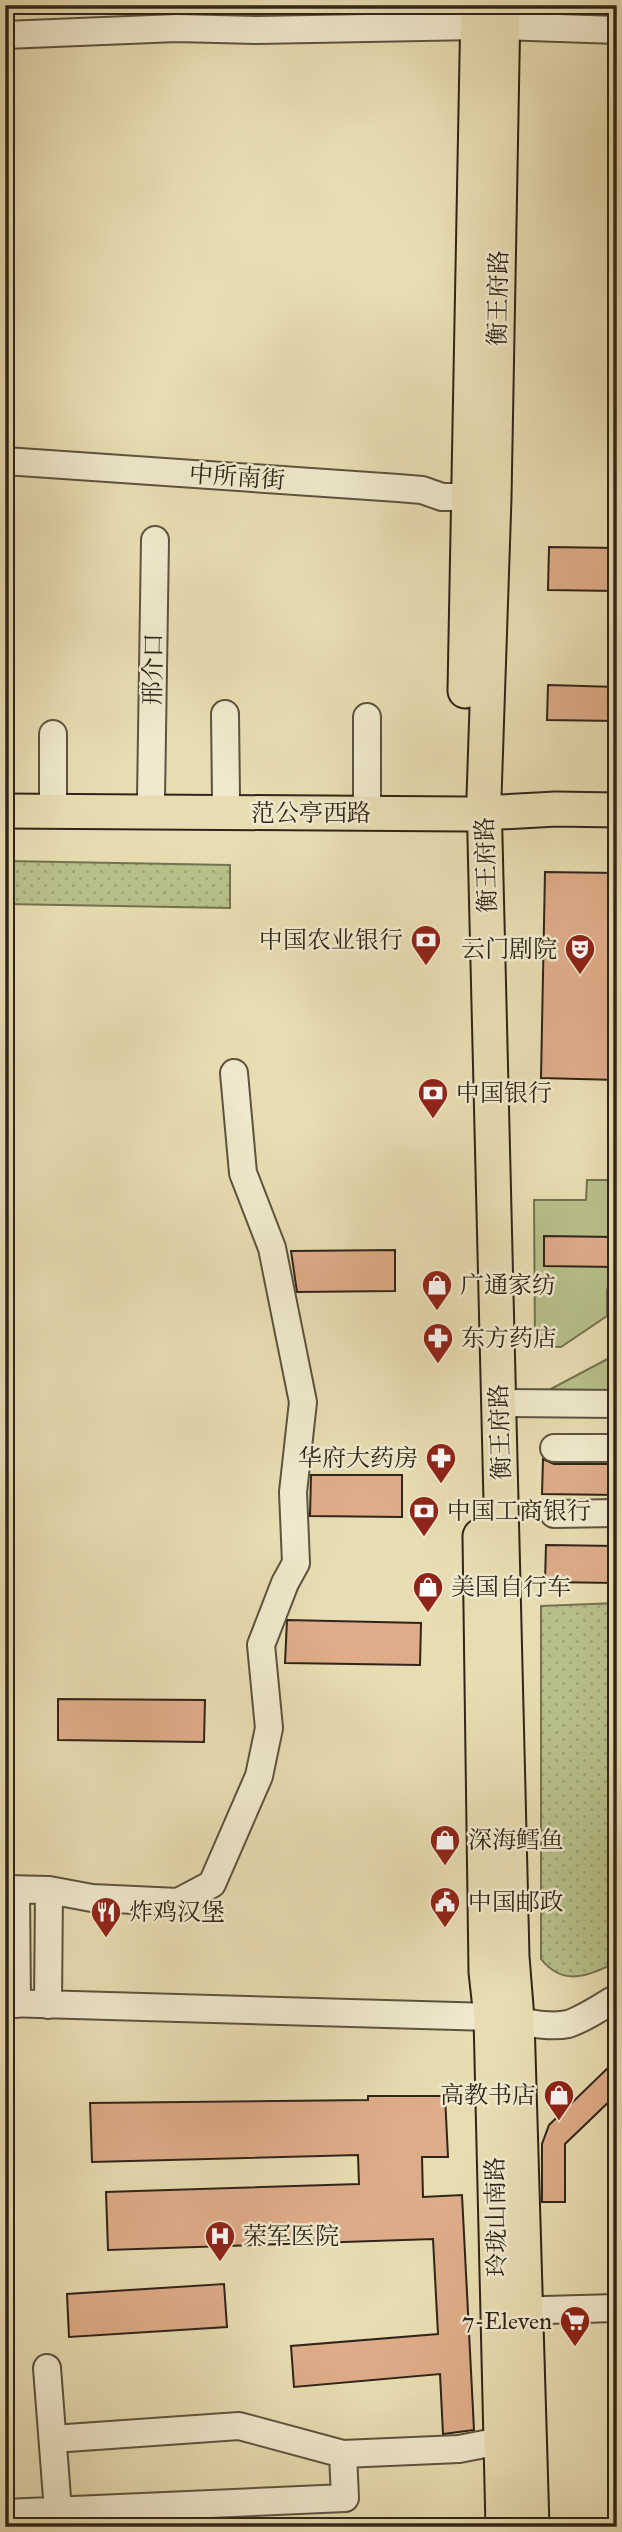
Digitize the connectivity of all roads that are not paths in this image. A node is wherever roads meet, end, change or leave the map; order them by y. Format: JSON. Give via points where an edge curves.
{"nodes":[{"id":1,"x":490,"y":16,"type":"edge"},
{"id":2,"x":617,"y":30,"type":"edge"},
{"id":3,"x":5,"y":35,"type":"edge"},
{"id":4,"x":5,"y":461,"type":"edge"},
{"id":5,"x":467,"y":498,"type":"junction"},
{"id":6,"x":155,"y":540,"type":"dead end"},
{"id":7,"x":225,"y":714,"type":"dead end"},
{"id":8,"x":367,"y":718,"type":"dead end"},
{"id":9,"x":53,"y":734,"type":"dead end"},
{"id":10,"x":617,"y":795,"type":"edge"},
{"id":11,"x":5,"y":797,"type":"edge"},
{"id":12,"x":53,"y":797,"type":"junction"},
{"id":13,"x":151,"y":798,"type":"junction"},
{"id":14,"x":226,"y":798,"type":"junction"},
{"id":15,"x":368,"y":799,"type":"junction"},
{"id":16,"x":475,"y":806,"type":"junction"},
{"id":17,"x":617,"y":810,"type":"edge"},
{"id":18,"x":5,"y":811,"type":"edge"},
{"id":19,"x":233,"y":1073,"type":"dead end"},
{"id":20,"x":500,"y":1403,"type":"junction"},
{"id":21,"x":617,"y":1404,"type":"edge"},
{"id":22,"x":554,"y":1448,"type":"dead end"},
{"id":23,"x":617,"y":1448,"type":"edge"},
{"id":24,"x":617,"y":1513,"type":"edge"},
{"id":25,"x":554,"y":1514,"type":"dead end"},
{"id":26,"x":11,"y":1889,"type":"edge"},
{"id":27,"x":49,"y":1890,"type":"junction"},
{"id":28,"x":617,"y":1998,"type":"edge"},
{"id":29,"x":11,"y":2003,"type":"edge"},
{"id":30,"x":48,"y":2004,"type":"junction"},
{"id":31,"x":504,"y":2018,"type":"junction"},
{"id":32,"x":617,"y":2308,"type":"edge"},
{"id":33,"x":511,"y":2311,"type":"junction"},
{"id":34,"x":47,"y":2368,"type":"dead end"},
{"id":35,"x":53,"y":2439,"type":"junction"},
{"id":36,"x":500,"y":2441,"type":"junction"},
{"id":37,"x":343,"y":2454,"type":"junction"},
{"id":38,"x":58,"y":2511,"type":"junction"},
{"id":39,"x":5,"y":2513,"type":"edge"},
{"id":40,"x":225,"y":2515,"type":"edge"},
{"id":41,"x":503,"y":2527,"type":"edge"},
{"id":42,"x":532,"y":2527,"type":"edge"}],
"edges":[{"from":1,"to":2,"type":"street"},
{"from":1,"to":3,"type":"street","via":[[257,30],[177,28]]},
{"from":1,"to":5,"type":"main road","name":"衡王府路"},
{"from":1,"to":16,"type":"main road","name":"衡王府路","via":[[494,498]]},
{"from":4,"to":5,"type":"street","name":"中所南街","via":[[398,488]]},
{"from":5,"to":16,"type":"main road","name":"衡王府路"},
{"from":6,"to":13,"type":"street","name":"邢介口"},
{"from":7,"to":14,"type":"street"},
{"from":8,"to":15,"type":"street"},
{"from":9,"to":12,"type":"street"},
{"from":10,"to":16,"type":"main road","name":"范公亭西路"},
{"from":11,"to":12,"type":"main road","name":"范公亭西路"},
{"from":12,"to":13,"type":"main road","name":"范公亭西路"},
{"from":13,"to":14,"type":"main road","name":"范公亭西路"},
{"from":14,"to":15,"type":"main road","name":"范公亭西路"},
{"from":15,"to":16,"type":"main road","name":"范公亭西路"},
{"from":16,"to":17,"type":"main road","name":"范公亭西路"},
{"from":16,"to":18,"type":"main road","name":"范公亭西路"},
{"from":16,"to":20,"type":"main road","name":"衡王府路"},
{"from":16,"to":31,"type":"main road","name":"衡王府路","via":[[486,1972]]},
{"from":19,"to":27,"type":"street","via":[[243,1172],[272,1248],[303,1402],[293,1492],[296,1563],[261,1644],[269,1728],[259,1776],[212,1884],[178,1902],[92,1898]]},
{"from":20,"to":21,"type":"street"},
{"from":20,"to":31,"type":"main road","name":"衡王府路","via":[[512,1957]]},
{"from":22,"to":23,"type":"street"},
{"from":24,"to":25,"type":"street"},
{"from":26,"to":27,"type":"street"},
{"from":26,"to":29,"type":"street"},
{"from":27,"to":30,"type":"street"},
{"from":28,"to":31,"type":"street","via":[[568,2024],[542,2026]]},
{"from":29,"to":30,"type":"street"},
{"from":30,"to":31,"type":"street"},
{"from":31,"to":33,"type":"main road","name":"玲珑山南路"},
{"from":32,"to":33,"type":"street"},
{"from":33,"to":36,"type":"main road","name":"玲珑山南路"},
{"from":33,"to":42,"type":"main road","name":"玲珑山南路"},
{"from":34,"to":35,"type":"street"},
{"from":35,"to":37,"type":"street","via":[[239,2426]]},
{"from":35,"to":38,"type":"street"},
{"from":36,"to":37,"type":"street","via":[[459,2449]]},
{"from":36,"to":41,"type":"main road","name":"玲珑山南路"},
{"from":37,"to":40,"type":"street","via":[[345,2498]]},
{"from":38,"to":39,"type":"street"},
{"from":38,"to":40,"type":"street"}]}
